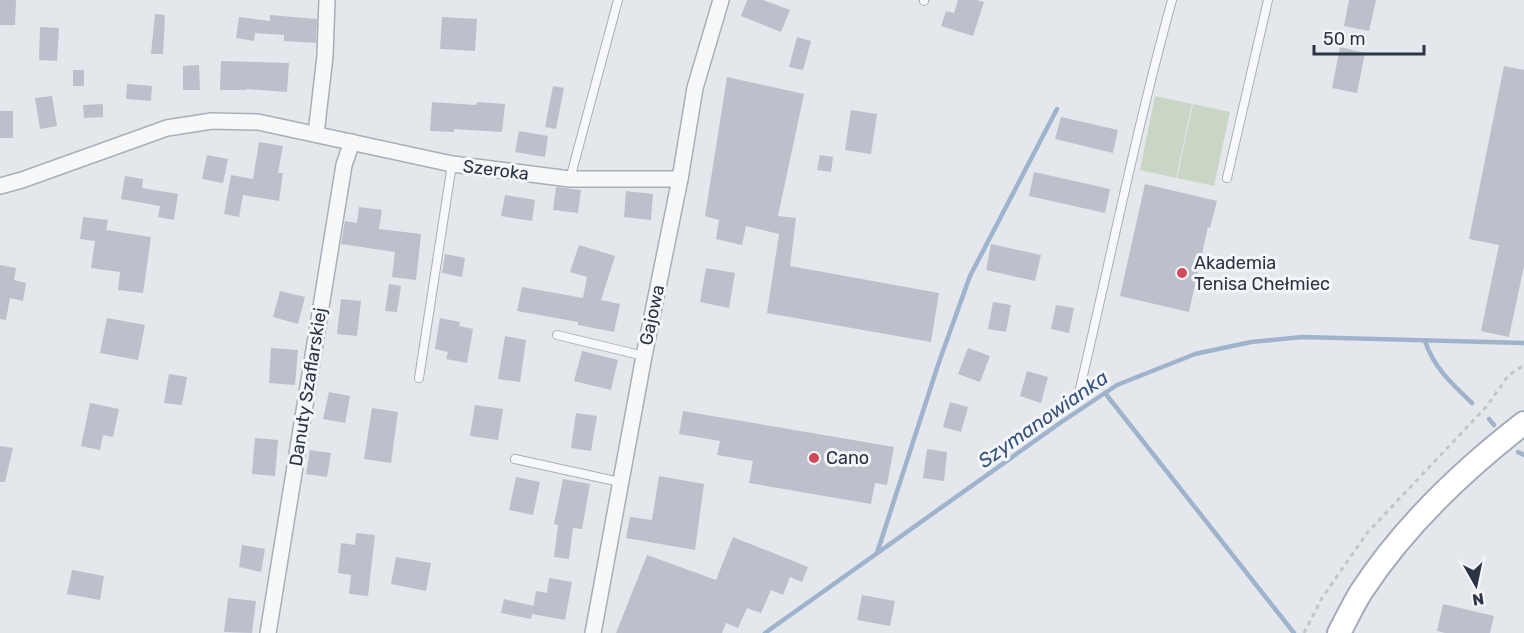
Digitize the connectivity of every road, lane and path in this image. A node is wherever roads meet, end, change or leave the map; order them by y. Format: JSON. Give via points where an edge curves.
{"nodes":[{"id":1,"x":327,"y":0,"type":"edge"},
{"id":2,"x":618,"y":0,"type":"edge"},
{"id":3,"x":721,"y":0,"type":"edge"},
{"id":4,"x":1172,"y":0,"type":"edge"},
{"id":5,"x":1268,"y":0,"type":"edge"},
{"id":6,"x":316,"y":134,"type":"junction"},
{"id":7,"x":352,"y":142,"type":"junction"},
{"id":8,"x":452,"y":164,"type":"junction"},
{"id":9,"x":1227,"y":178,"type":"dead end"},
{"id":10,"x":570,"y":179,"type":"junction"},
{"id":11,"x":680,"y":179,"type":"junction"},
{"id":12,"x":0,"y":186,"type":"edge"},
{"id":13,"x":557,"y":335,"type":"dead end"},
{"id":14,"x":644,"y":356,"type":"junction"},
{"id":15,"x":1524,"y":365,"type":"edge"},
{"id":16,"x":419,"y":378,"type":"dead end"},
{"id":17,"x":1524,"y":423,"type":"edge"},
{"id":18,"x":990,"y":458,"type":"dead end"},
{"id":19,"x":515,"y":459,"type":"dead end"},
{"id":20,"x":620,"y":482,"type":"junction"},
{"id":21,"x":268,"y":633,"type":"edge"},
{"id":22,"x":593,"y":633,"type":"edge"},
{"id":23,"x":1305,"y":633,"type":"edge"},
{"id":24,"x":1339,"y":633,"type":"edge"}],
"edges":[{"from":1,"to":6,"type":"street"},
{"from":2,"to":10,"type":"lane"},
{"from":3,"to":11,"type":"street","name":"Gajowa","via":[[695,88]]},
{"from":4,"to":18,"type":"lane","via":[[1145,100],[1078,397]]},
{"from":5,"to":9,"type":"lane"},
{"from":6,"to":7,"type":"street","name":"Szeroka"},
{"from":6,"to":12,"type":"street","name":"Szeroka","via":[[258,122],[195,123],[167,128]]},
{"from":7,"to":8,"type":"street","name":"Szeroka"},
{"from":7,"to":21,"type":"street","name":"Danuty Szaflarskiej","via":[[344,165]]},
{"from":8,"to":10,"type":"street","name":"Szeroka"},
{"from":8,"to":16,"type":"lane"},
{"from":10,"to":11,"type":"street","name":"Szeroka"},
{"from":11,"to":14,"type":"street","name":"Gajowa"},
{"from":13,"to":14,"type":"lane"},
{"from":14,"to":20,"type":"street","name":"Gajowa"},
{"from":15,"to":23,"type":"path","via":[[1508,376],[1486,406],[1367,533],[1322,598]]},
{"from":17,"to":24,"type":"main road","via":[[1462,474],[1396,543]]},
{"from":19,"to":20,"type":"lane"},
{"from":20,"to":22,"type":"street","name":"Gajowa"}]}
